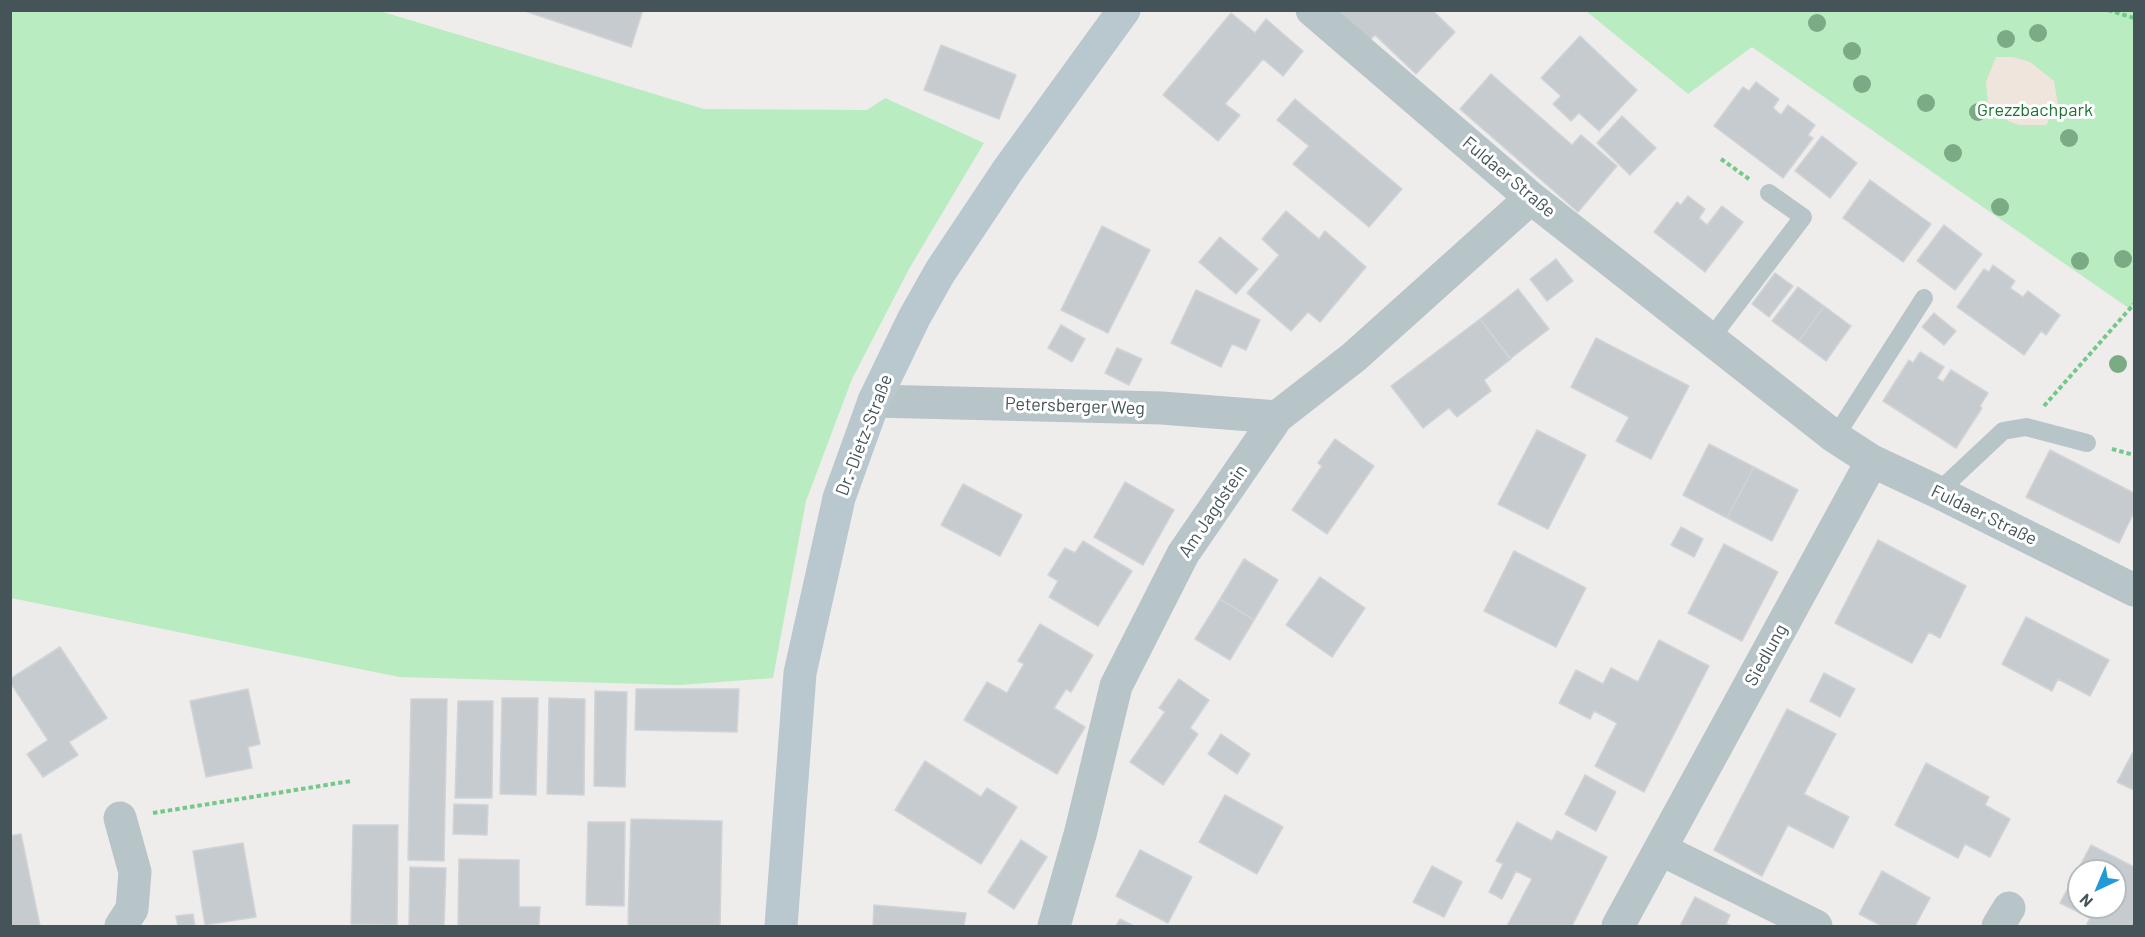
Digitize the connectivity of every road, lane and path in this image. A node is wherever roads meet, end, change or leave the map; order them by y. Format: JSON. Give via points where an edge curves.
{"nodes":[{"id":1,"x":1124,"y":10,"type":"edge"},
{"id":2,"x":1312,"y":10,"type":"edge"},
{"id":3,"x":2108,"y":10,"type":"edge"},
{"id":4,"x":2134,"y":18,"type":"edge"},
{"id":5,"x":1721,"y":159,"type":"dead end"},
{"id":6,"x":1769,"y":194,"type":"joint"},
{"id":7,"x":1531,"y":198,"type":"junction"},
{"id":8,"x":1924,"y":298,"type":"dead end"},
{"id":9,"x":2134,"y":304,"type":"edge"},
{"id":10,"x":1711,"y":338,"type":"junction"},
{"id":11,"x":874,"y":401,"type":"junction"},
{"id":12,"x":1277,"y":417,"type":"junction"},
{"id":13,"x":2026,"y":427,"type":"junction"},
{"id":14,"x":1835,"y":437,"type":"junction"},
{"id":15,"x":2087,"y":443,"type":"dead end"},
{"id":16,"x":1872,"y":461,"type":"junction"},
{"id":17,"x":1938,"y":492,"type":"junction"},
{"id":18,"x":2134,"y":590,"type":"edge"},
{"id":19,"x":351,"y":782,"type":"dead end"},
{"id":20,"x":120,"y":818,"type":"joint"},
{"id":21,"x":1660,"y":849,"type":"junction"},
{"id":22,"x":121,"y":927,"type":"edge"},
{"id":23,"x":781,"y":927,"type":"edge"},
{"id":24,"x":1054,"y":927,"type":"edge"},
{"id":25,"x":1618,"y":927,"type":"edge"},
{"id":26,"x":1816,"y":927,"type":"edge"}],
"edges":[{"from":1,"to":11,"type":"main road","name":"Dr.-Dietz-Straße","via":[[940,272]]},
{"from":2,"to":7,"type":"street","name":"Fuldaer Straße"},
{"from":3,"to":4,"type":"path"},
{"from":5,"to":6,"type":"path"},
{"from":6,"to":10,"type":"lane","via":[[1803,218]]},
{"from":7,"to":10,"type":"street","name":"Fuldaer Straße"},
{"from":7,"to":12,"type":"street","name":"Am Jagdstein","via":[[1354,357]]},
{"from":8,"to":14,"type":"lane"},
{"from":9,"to":13,"type":"path"},
{"from":10,"to":14,"type":"street","name":"Fuldaer Straße"},
{"from":11,"to":12,"type":"street","name":"Petersberger Weg","via":[[1162,408]]},
{"from":11,"to":23,"type":"main road","name":"Dr.-Dietz-Straße","via":[[839,498],[800,673]]},
{"from":12,"to":24,"type":"street","name":"Am Jagdstein","via":[[1183,554],[1116,686],[1082,831]]},
{"from":13,"to":15,"type":"lane"},
{"from":13,"to":17,"type":"lane","via":[[2002,431]]},
{"from":14,"to":16,"type":"street","name":"Fuldaer Straße"},
{"from":16,"to":17,"type":"street","name":"Fuldaer Straße"},
{"from":16,"to":21,"type":"street","name":"Siedlung"},
{"from":17,"to":18,"type":"street","name":"Fuldaer Straße"},
{"from":19,"to":20,"type":"path"},
{"from":20,"to":22,"type":"street","via":[[135,872],[132,909]]},
{"from":21,"to":25,"type":"street","name":"Siedlung"},
{"from":21,"to":26,"type":"street"}]}
